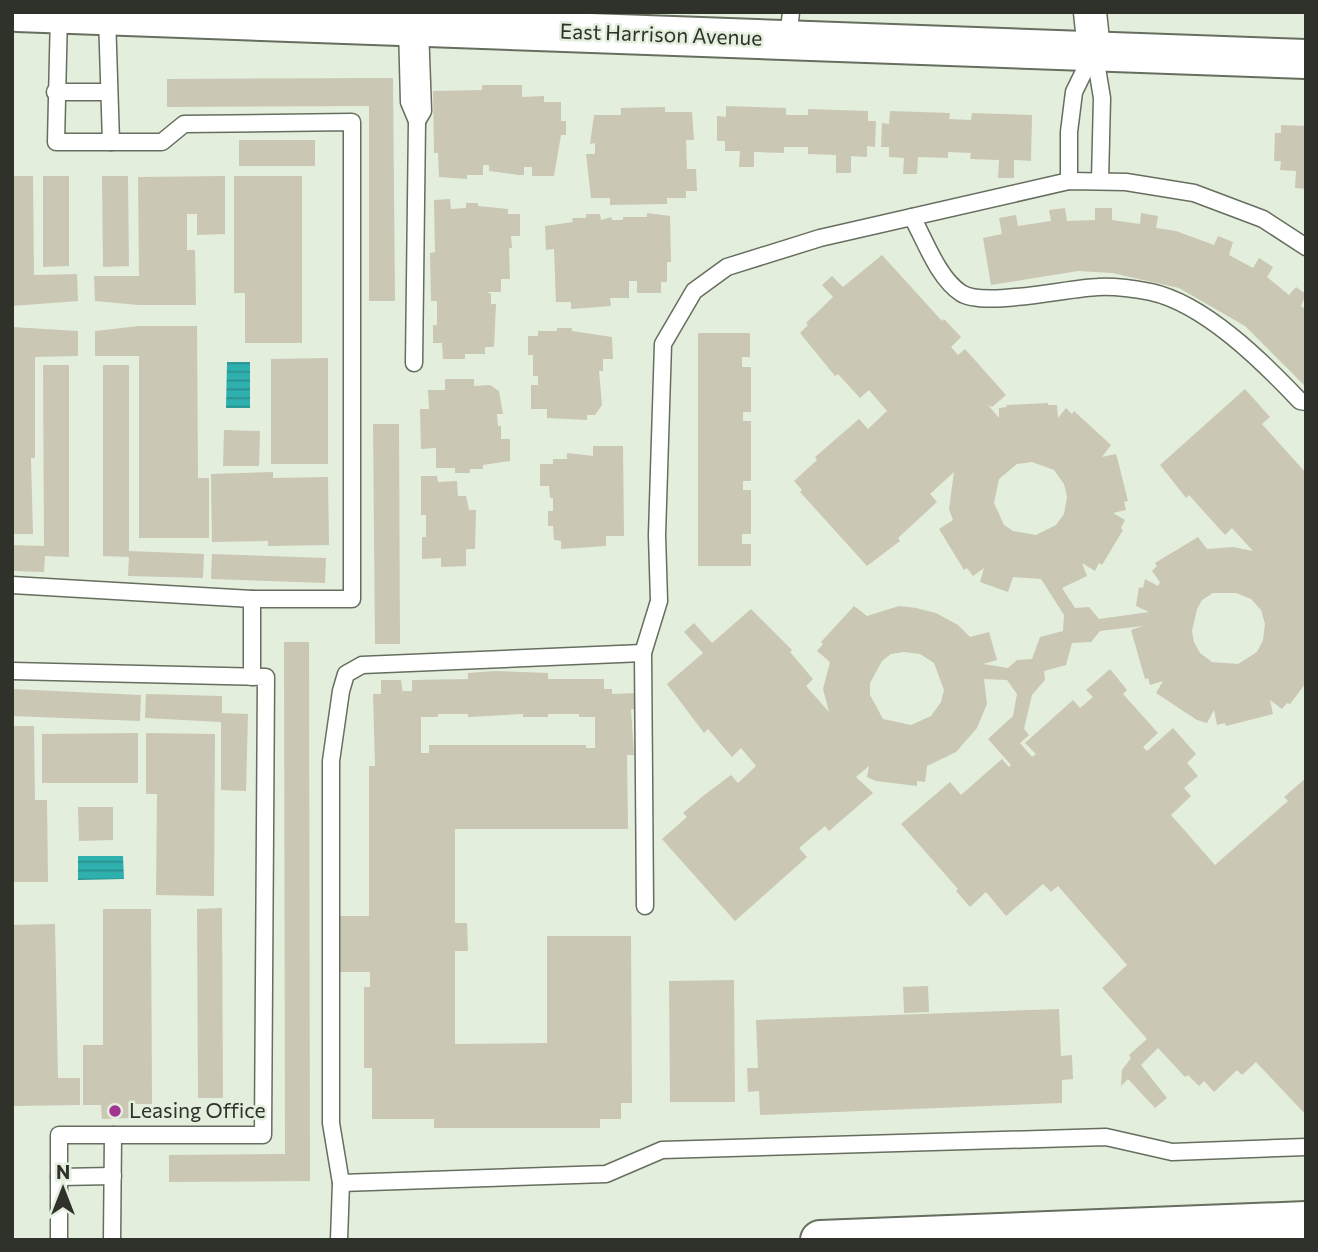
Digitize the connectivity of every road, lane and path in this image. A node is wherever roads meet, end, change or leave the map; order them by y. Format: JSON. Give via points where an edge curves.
{"nodes":[{"id":1,"x":17,"y":12,"type":"edge"},
{"id":2,"x":1090,"y":12,"type":"edge"},
{"id":3,"x":60,"y":13,"type":"edge"},
{"id":4,"x":107,"y":16,"type":"junction"},
{"id":5,"x":321,"y":18,"type":"edge"},
{"id":6,"x":403,"y":23,"type":"edge"},
{"id":7,"x":623,"y":23,"type":"edge"},
{"id":8,"x":790,"y":26,"type":"edge"},
{"id":9,"x":1094,"y":50,"type":"junction"},
{"id":10,"x":1306,"y":60,"type":"edge"},
{"id":11,"x":55,"y":92,"type":"junction"},
{"id":12,"x":109,"y":92,"type":"junction"},
{"id":13,"x":111,"y":142,"type":"junction"},
{"id":14,"x":1069,"y":181,"type":"junction"},
{"id":15,"x":1100,"y":181,"type":"junction"},
{"id":16,"x":912,"y":217,"type":"junction"},
{"id":17,"x":1306,"y":247,"type":"edge"},
{"id":18,"x":414,"y":363,"type":"dead end"},
{"id":19,"x":1306,"y":402,"type":"edge"},
{"id":20,"x":12,"y":585,"type":"edge"},
{"id":21,"x":252,"y":599,"type":"junction"},
{"id":22,"x":643,"y":653,"type":"junction"},
{"id":23,"x":12,"y":671,"type":"edge"},
{"id":24,"x":252,"y":677,"type":"junction"},
{"id":25,"x":645,"y":906,"type":"dead end"},
{"id":26,"x":113,"y":1135,"type":"junction"},
{"id":27,"x":1306,"y":1147,"type":"edge"},
{"id":28,"x":113,"y":1176,"type":"junction"},
{"id":29,"x":59,"y":1177,"type":"junction"},
{"id":30,"x":341,"y":1183,"type":"junction"},
{"id":31,"x":1306,"y":1221,"type":"edge"},
{"id":32,"x":1149,"y":1234,"type":"edge"},
{"id":33,"x":60,"y":1240,"type":"edge"},
{"id":34,"x":112,"y":1240,"type":"edge"},
{"id":35,"x":340,"y":1240,"type":"edge"},
{"id":36,"x":820,"y":1240,"type":"edge"}],
"edges":[{"from":1,"to":3,"type":"street","name":"East Harrison Avenue"},
{"from":2,"to":9,"type":"street"},
{"from":3,"to":4,"type":"street","name":"East Harrison Avenue"},
{"from":3,"to":11,"type":"lane"},
{"from":4,"to":5,"type":"street","name":"East Harrison Avenue"},
{"from":4,"to":12,"type":"lane"},
{"from":5,"to":6,"type":"street","name":"East Harrison Avenue"},
{"from":6,"to":7,"type":"street","name":"East Harrison Avenue"},
{"from":6,"to":18,"type":"lane","via":[[423,111],[417,121]]},
{"from":7,"to":8,"type":"street","name":"East Harrison Avenue"},
{"from":8,"to":9,"type":"street","name":"East Harrison Avenue"},
{"from":9,"to":10,"type":"street","name":"East Harrison Avenue"},
{"from":9,"to":14,"type":"lane","via":[[1074,92]]},
{"from":9,"to":15,"type":"lane","via":[[1102,98]]},
{"from":11,"to":12,"type":"lane"},
{"from":11,"to":13,"type":"lane","via":[[56,142]]},
{"from":12,"to":13,"type":"lane"},
{"from":13,"to":21,"type":"lane","via":[[162,142],[184,124],[352,122],[352,599]]},
{"from":14,"to":15,"type":"lane"},
{"from":14,"to":16,"type":"lane"},
{"from":15,"to":17,"type":"lane","via":[[1126,181],[1195,194],[1263,219]]},
{"from":16,"to":19,"type":"lane","via":[[950,284],[963,295],[989,299],[1100,286],[1152,292],[1188,307],[1254,353]]},
{"from":16,"to":22,"type":"lane","via":[[820,238],[727,267],[694,291],[663,344],[659,601]]},
{"from":20,"to":21,"type":"lane"},
{"from":21,"to":24,"type":"lane"},
{"from":22,"to":25,"type":"lane"},
{"from":22,"to":30,"type":"lane","via":[[362,665],[346,674],[331,761],[331,1123]]},
{"from":23,"to":24,"type":"lane"},
{"from":24,"to":26,"type":"lane","via":[[266,677],[263,1135]]},
{"from":26,"to":28,"type":"lane"},
{"from":26,"to":29,"type":"lane","via":[[59,1135]]},
{"from":27,"to":30,"type":"lane","via":[[1171,1152],[1106,1137],[662,1150],[606,1174]]},
{"from":28,"to":29,"type":"lane"},
{"from":28,"to":34,"type":"lane"},
{"from":29,"to":33,"type":"lane"},
{"from":30,"to":35,"type":"lane"},
{"from":31,"to":32,"type":"street"},
{"from":32,"to":36,"type":"street"}]}
